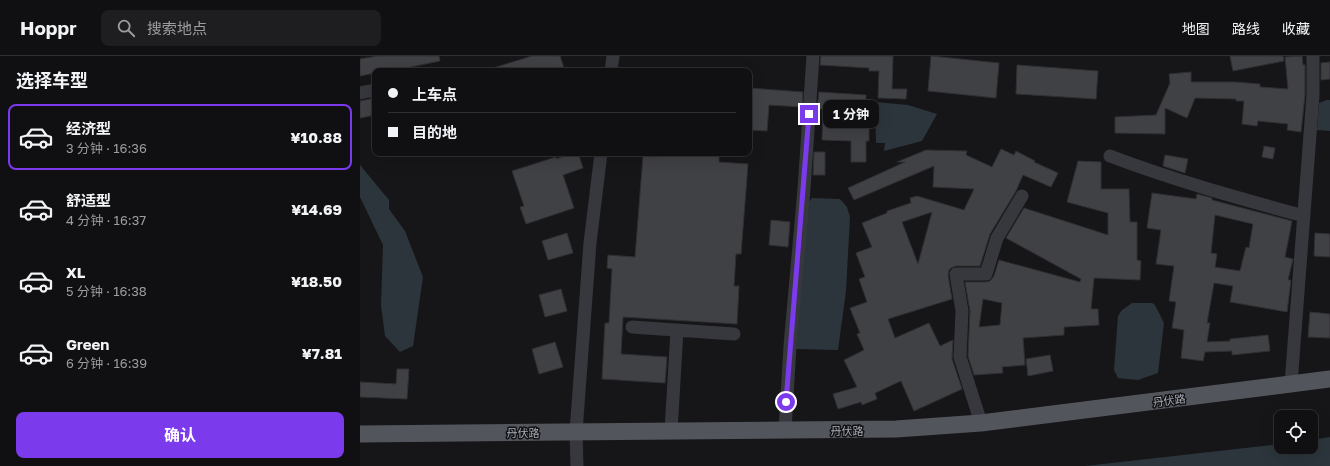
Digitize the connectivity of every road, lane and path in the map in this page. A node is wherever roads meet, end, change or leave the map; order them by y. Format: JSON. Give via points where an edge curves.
{"nodes":[{"id":1,"x":613,"y":56,"type":"edge"},
{"id":2,"x":814,"y":56,"type":"edge"},
{"id":3,"x":1313,"y":56,"type":"edge"},
{"id":4,"x":611,"y":68,"type":"edge"},
{"id":5,"x":372,"y":91,"type":"edge"},
{"id":6,"x":360,"y":93,"type":"edge"},
{"id":7,"x":601,"y":156,"type":"edge"},
{"id":8,"x":1110,"y":156,"type":"dead end"},
{"id":9,"x":1022,"y":196,"type":"dead end"},
{"id":10,"x":1304,"y":216,"type":"junction"},
{"id":11,"x":632,"y":327,"type":"dead end"},
{"id":12,"x":677,"y":330,"type":"junction"},
{"id":13,"x":734,"y":334,"type":"dead end"},
{"id":14,"x":1330,"y":379,"type":"edge"},
{"id":15,"x":1291,"y":384,"type":"junction"},
{"id":16,"x":981,"y":423,"type":"junction"},
{"id":17,"x":784,"y":430,"type":"junction"},
{"id":18,"x":671,"y":431,"type":"junction"},
{"id":19,"x":576,"y":432,"type":"junction"},
{"id":20,"x":360,"y":434,"type":"edge"},
{"id":21,"x":577,"y":466,"type":"edge"}],
"edges":[{"from":1,"to":4,"type":"street"},
{"from":2,"to":17,"type":"street"},
{"from":3,"to":10,"type":"street","via":[[1313,95]]},
{"from":5,"to":6,"type":"street"},
{"from":7,"to":19,"type":"street","via":[[590,243]]},
{"from":8,"to":10,"type":"street","via":[[1146,170]]},
{"from":9,"to":16,"type":"street","via":[[997,238],[986,274],[956,274],[962,312],[960,357]]},
{"from":10,"to":15,"type":"street"},
{"from":11,"to":12,"type":"street"},
{"from":12,"to":13,"type":"street"},
{"from":12,"to":18,"type":"street"},
{"from":14,"to":15,"type":"main road","name":"丹伏路"},
{"from":15,"to":16,"type":"main road","name":"丹伏路"},
{"from":16,"to":17,"type":"main road","name":"丹伏路","via":[[896,429]]},
{"from":17,"to":18,"type":"main road","name":"丹伏路"},
{"from":18,"to":19,"type":"main road","name":"丹伏路"},
{"from":19,"to":20,"type":"main road","name":"丹伏路"},
{"from":19,"to":21,"type":"street"}]}
